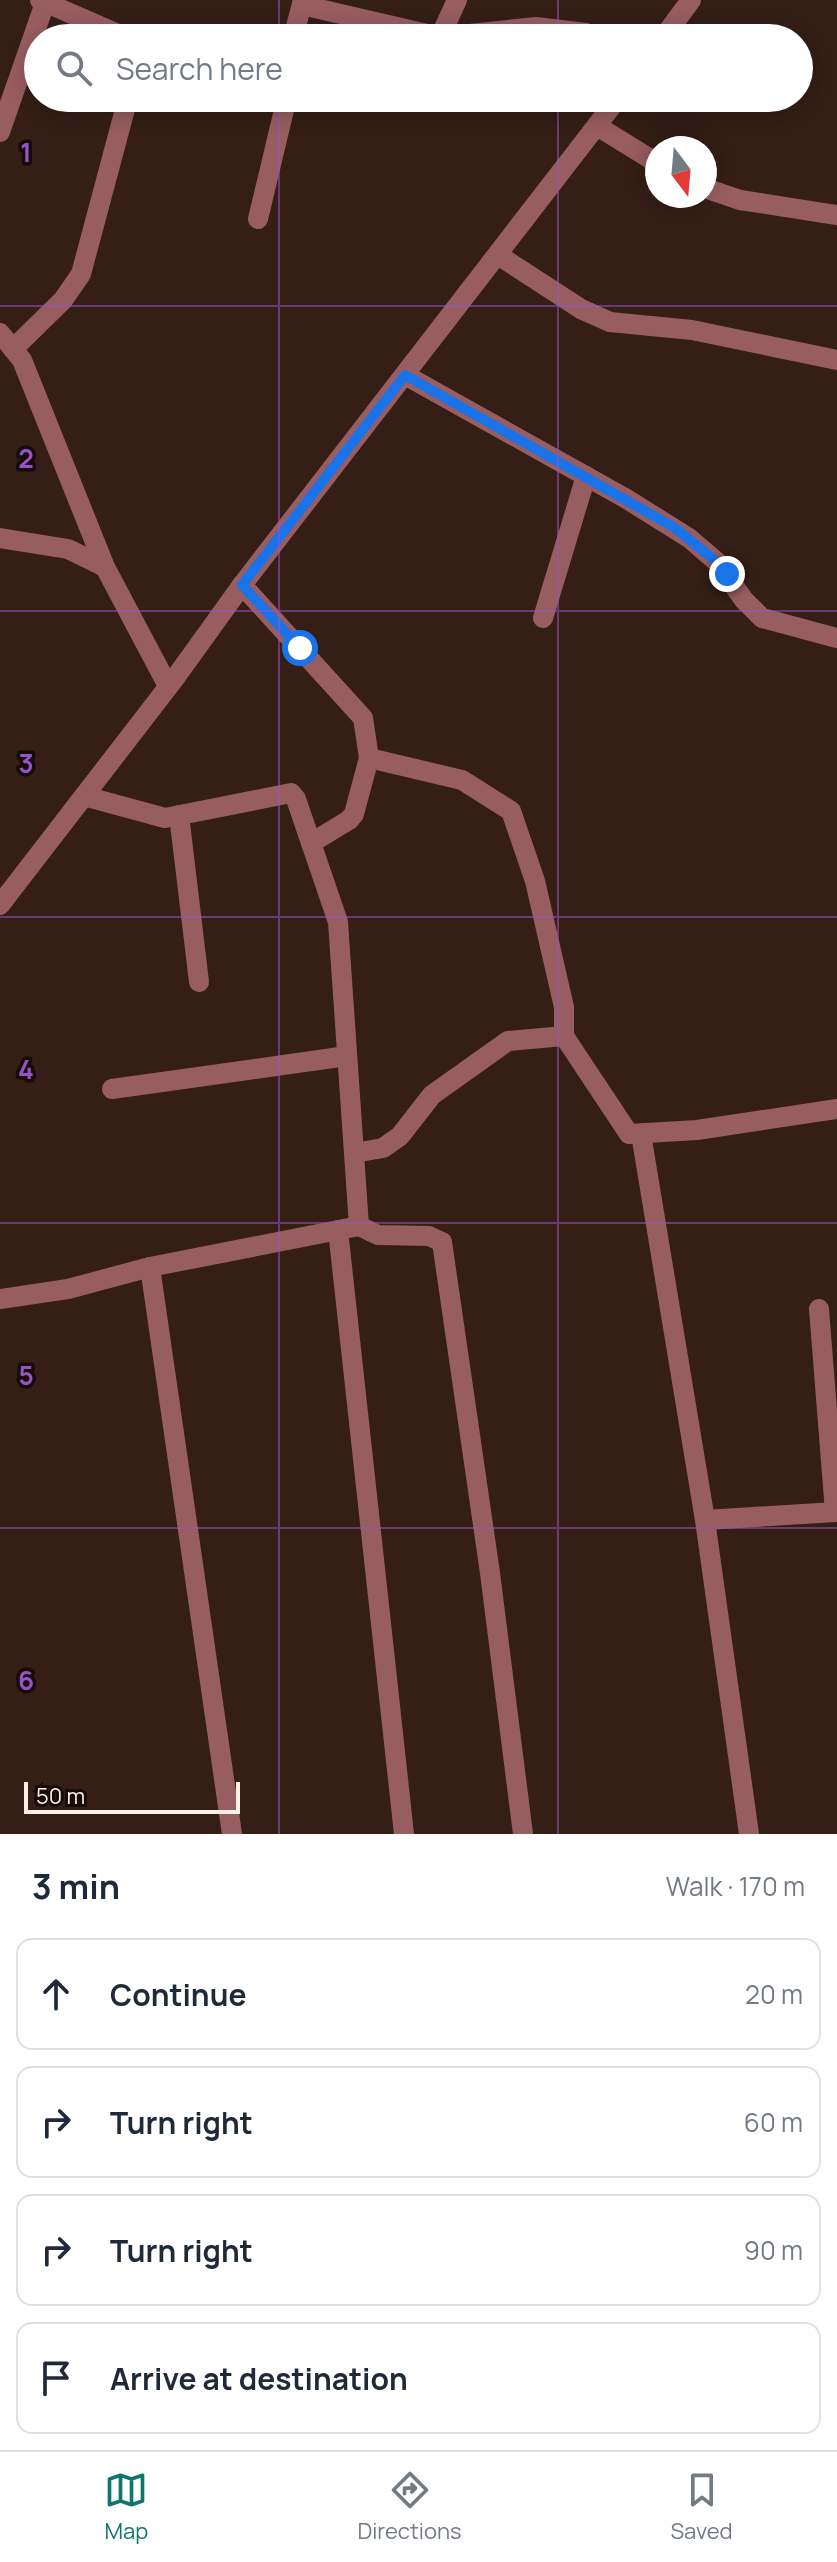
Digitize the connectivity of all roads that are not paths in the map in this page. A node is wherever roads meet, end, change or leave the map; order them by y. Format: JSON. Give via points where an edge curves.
{"nodes":[{"id":1,"x":457,"y":0,"type":"edge"},
{"id":2,"x":691,"y":0,"type":"edge"},
{"id":3,"x":44,"y":1,"type":"edge"},
{"id":4,"x":302,"y":3,"type":"edge"},
{"id":5,"x":36,"y":24,"type":"edge"},
{"id":6,"x":96,"y":24,"type":"edge"},
{"id":7,"x":297,"y":24,"type":"edge"},
{"id":8,"x":387,"y":24,"type":"edge"},
{"id":9,"x":446,"y":24,"type":"edge"},
{"id":10,"x":673,"y":24,"type":"edge"},
{"id":11,"x":24,"y":61,"type":"edge"},
{"id":12,"x":124,"y":112,"type":"edge"},
{"id":13,"x":284,"y":112,"type":"edge"},
{"id":14,"x":608,"y":112,"type":"edge"},
{"id":15,"x":597,"y":126,"type":"junction"},
{"id":16,"x":0,"y":132,"type":"edge"},
{"id":17,"x":645,"y":156,"type":"edge"},
{"id":18,"x":717,"y":192,"type":"edge"},
{"id":19,"x":837,"y":215,"type":"edge"},
{"id":20,"x":258,"y":219,"type":"dead end"},
{"id":21,"x":498,"y":255,"type":"junction"},
{"id":22,"x":6,"y":341,"type":"edge"},
{"id":23,"x":837,"y":360,"type":"edge"},
{"id":24,"x":405,"y":375,"type":"junction"},
{"id":25,"x":586,"y":476,"type":"junction"},
{"id":26,"x":0,"y":538,"type":"edge"},
{"id":27,"x":105,"y":567,"type":"junction"},
{"id":28,"x":242,"y":585,"type":"junction"},
{"id":29,"x":543,"y":618,"type":"dead end"},
{"id":30,"x":837,"y":638,"type":"edge"},
{"id":31,"x":168,"y":686,"type":"junction"},
{"id":32,"x":369,"y":758,"type":"junction"},
{"id":33,"x":84,"y":796,"type":"junction"},
{"id":34,"x":179,"y":815,"type":"junction"},
{"id":35,"x":311,"y":843,"type":"junction"},
{"id":36,"x":0,"y":905,"type":"edge"},
{"id":37,"x":199,"y":982,"type":"dead end"},
{"id":38,"x":564,"y":1036,"type":"junction"},
{"id":39,"x":347,"y":1056,"type":"junction"},
{"id":40,"x":112,"y":1089,"type":"dead end"},
{"id":41,"x":837,"y":1109,"type":"edge"},
{"id":42,"x":641,"y":1134,"type":"junction"},
{"id":43,"x":354,"y":1153,"type":"junction"},
{"id":44,"x":359,"y":1226,"type":"junction"},
{"id":45,"x":338,"y":1230,"type":"junction"},
{"id":46,"x":150,"y":1267,"type":"junction"},
{"id":47,"x":0,"y":1299,"type":"edge"},
{"id":48,"x":819,"y":1309,"type":"dead end"},
{"id":49,"x":831,"y":1376,"type":"edge"},
{"id":50,"x":705,"y":1520,"type":"junction"},
{"id":51,"x":232,"y":1834,"type":"edge"},
{"id":52,"x":404,"y":1834,"type":"edge"},
{"id":53,"x":523,"y":1834,"type":"edge"},
{"id":54,"x":749,"y":1834,"type":"edge"}],
"edges":[{"from":1,"to":9,"type":"street"},
{"from":2,"to":10,"type":"street"},
{"from":3,"to":5,"type":"street"},
{"from":3,"to":6,"type":"street"},
{"from":4,"to":7,"type":"street"},
{"from":4,"to":8,"type":"street"},
{"from":11,"to":16,"type":"street"},
{"from":12,"to":22,"type":"street","via":[[81,274],[63,300]]},
{"from":13,"to":20,"type":"street"},
{"from":14,"to":15,"type":"street"},
{"from":15,"to":17,"type":"street"},
{"from":15,"to":21,"type":"street"},
{"from":18,"to":19,"type":"street"},
{"from":21,"to":23,"type":"street","via":[[610,322],[692,330]]},
{"from":21,"to":24,"type":"street"},
{"from":22,"to":27,"type":"street","via":[[22,360]]},
{"from":24,"to":25,"type":"street"},
{"from":24,"to":28,"type":"street"},
{"from":25,"to":29,"type":"street"},
{"from":25,"to":30,"type":"street","via":[[689,538],[717,562],[762,618]]},
{"from":26,"to":27,"type":"street","via":[[68,549]]},
{"from":27,"to":31,"type":"street"},
{"from":28,"to":31,"type":"street"},
{"from":28,"to":32,"type":"street","via":[[363,718]]},
{"from":31,"to":33,"type":"street"},
{"from":32,"to":35,"type":"street","via":[[354,814]]},
{"from":32,"to":38,"type":"street","via":[[462,780],[511,811],[538,895],[564,1007]]},
{"from":33,"to":34,"type":"street","via":[[165,818]]},
{"from":33,"to":36,"type":"street"},
{"from":34,"to":35,"type":"street","via":[[291,793]]},
{"from":34,"to":37,"type":"street"},
{"from":35,"to":39,"type":"street","via":[[338,922]]},
{"from":38,"to":42,"type":"street","via":[[629,1134]]},
{"from":38,"to":43,"type":"street","via":[[508,1041],[432,1095],[400,1136],[383,1148]]},
{"from":39,"to":40,"type":"street"},
{"from":39,"to":43,"type":"street"},
{"from":41,"to":42,"type":"street"},
{"from":42,"to":50,"type":"street"},
{"from":43,"to":44,"type":"street"},
{"from":44,"to":45,"type":"street"},
{"from":44,"to":53,"type":"street","via":[[378,1235],[429,1236],[442,1242]]},
{"from":45,"to":46,"type":"street"},
{"from":45,"to":52,"type":"street"},
{"from":46,"to":47,"type":"street","via":[[68,1289]]},
{"from":46,"to":51,"type":"street"},
{"from":48,"to":49,"type":"street"},
{"from":49,"to":50,"type":"street","via":[[835,1512]]},
{"from":50,"to":54,"type":"street"}]}
